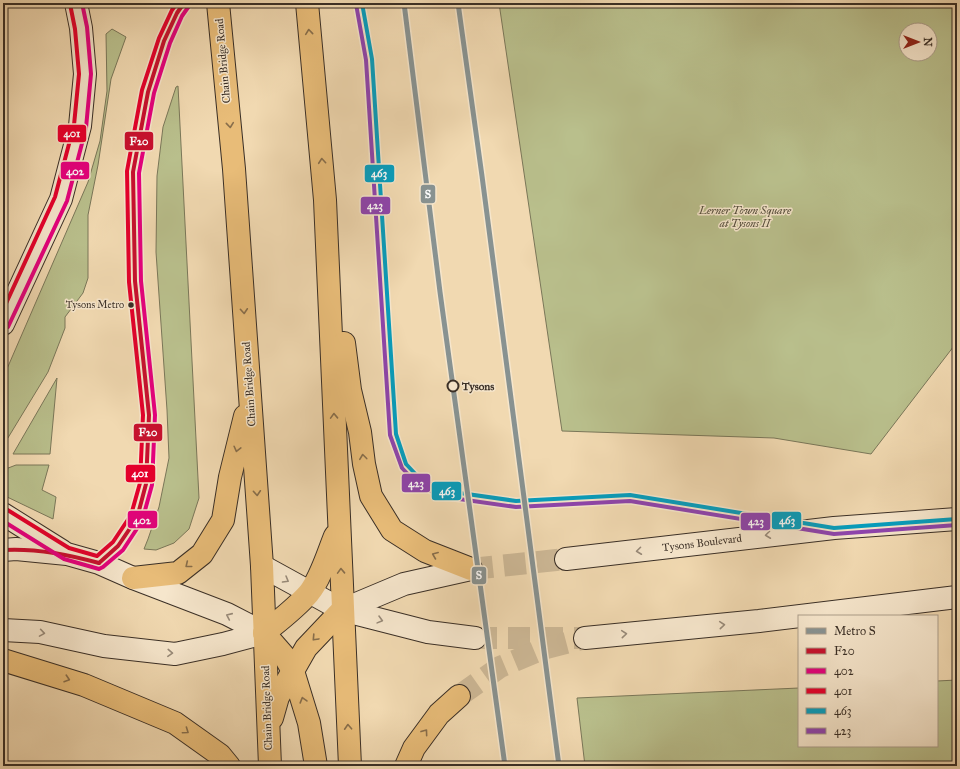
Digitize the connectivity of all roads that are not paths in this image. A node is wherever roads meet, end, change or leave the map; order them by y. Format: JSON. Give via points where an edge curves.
{"nodes":[{"id":1,"x":76,"y":3,"type":"edge"},
{"id":2,"x":218,"y":3,"type":"edge"},
{"id":3,"x":307,"y":3,"type":"edge"},
{"id":4,"x":325,"y":200,"type":"junction"},
{"id":5,"x":3,"y":324,"type":"edge"},
{"id":6,"x":250,"y":398,"type":"junction"},
{"id":7,"x":3,"y":514,"type":"edge"},
{"id":8,"x":957,"y":519,"type":"edge"},
{"id":9,"x":339,"y":524,"type":"junction"},
{"id":10,"x":3,"y":550,"type":"edge"},
{"id":11,"x":67,"y":554,"type":"junction"},
{"id":12,"x":566,"y":559,"type":"tunnel mouth"},
{"id":13,"x":262,"y":566,"type":"junction"},
{"id":14,"x":472,"y":569,"type":"joint"},
{"id":15,"x":133,"y":578,"type":"junction"},
{"id":16,"x":309,"y":593,"type":"junction"},
{"id":17,"x":957,"y":597,"type":"edge"},
{"id":18,"x":920,"y":600,"type":"junction"},
{"id":19,"x":957,"y":608,"type":"edge"},
{"id":20,"x":342,"y":610,"type":"junction"},
{"id":21,"x":805,"y":615,"type":"edge"},
{"id":22,"x":798,"y":616,"type":"edge"},
{"id":23,"x":3,"y":630,"type":"edge"},
{"id":24,"x":264,"y":633,"type":"junction"},
{"id":25,"x":475,"y":638,"type":"tunnel mouth"},
{"id":26,"x":585,"y":638,"type":"dead end"},
{"id":27,"x":3,"y":660,"type":"edge"},
{"id":28,"x":294,"y":671,"type":"junction"},
{"id":29,"x":459,"y":696,"type":"tunnel mouth"},
{"id":30,"x":268,"y":736,"type":"junction"},
{"id":31,"x":229,"y":766,"type":"edge"},
{"id":32,"x":270,"y":766,"type":"edge"},
{"id":33,"x":316,"y":766,"type":"edge"},
{"id":34,"x":350,"y":766,"type":"edge"},
{"id":35,"x":406,"y":766,"type":"edge"}],
"edges":[{"from":1,"to":5,"type":"street","via":[[85,74],[80,126],[60,199]]},
{"from":2,"to":6,"type":"main road","name":"Chain Bridge Road","one_way":true,"via":[[234,169]]},
{"from":4,"to":3,"type":"main road","one_way":true},
{"from":9,"to":4,"type":"main road","one_way":true},
{"from":14,"to":4,"type":"main road","one_way":true,"via":[[425,551],[392,530],[371,496],[350,390]]},
{"from":6,"to":13,"type":"main road","name":"Chain Bridge Road","one_way":true},
{"from":6,"to":15,"type":"main road","one_way":true,"via":[[230,477],[223,520],[202,554],[178,573]]},
{"from":7,"to":11,"type":"street"},
{"from":8,"to":12,"type":"street","name":"Tysons Boulevard","one_way":true,"via":[[834,528]]},
{"from":9,"to":16,"type":"main road","via":[[324,564]]},
{"from":20,"to":9,"type":"main road","one_way":true},
{"from":10,"to":11,"type":"street"},
{"from":11,"to":15,"type":"street","via":[[99,563]]},
{"from":13,"to":16,"type":"street","one_way":true},
{"from":13,"to":24,"type":"main road","name":"Chain Bridge Road"},
{"from":14,"to":20,"type":"street","via":[[404,584]]},
{"from":24,"to":15,"type":"street","one_way":true,"via":[[227,614]]},
{"from":16,"to":20,"type":"street"},
{"from":16,"to":24,"type":"main road"},
{"from":17,"to":18,"type":"street"},
{"from":18,"to":19,"type":"street"},
{"from":21,"to":18,"type":"street","one_way":true},
{"from":20,"to":25,"type":"street","one_way":true,"via":[[428,632]]},
{"from":20,"to":28,"type":"main road","one_way":true,"via":[[306,648]]},
{"from":34,"to":20,"type":"main road","one_way":true},
{"from":26,"to":22,"type":"street","one_way":true},
{"from":23,"to":24,"type":"street","one_way":true,"via":[[40,632],[104,646],[175,654]]},
{"from":24,"to":28,"type":"main road"},
{"from":24,"to":30,"type":"main road","name":"Chain Bridge Road"},
{"from":27,"to":31,"type":"main road","one_way":true,"via":[[84,685],[175,723],[220,755]]},
{"from":28,"to":30,"type":"main road","via":[[278,697]]},
{"from":33,"to":28,"type":"main road","one_way":true,"via":[[309,723]]},
{"from":35,"to":29,"type":"main road","one_way":true,"via":[[414,748],[439,714]]},
{"from":30,"to":32,"type":"main road","name":"Chain Bridge Road"}]}
